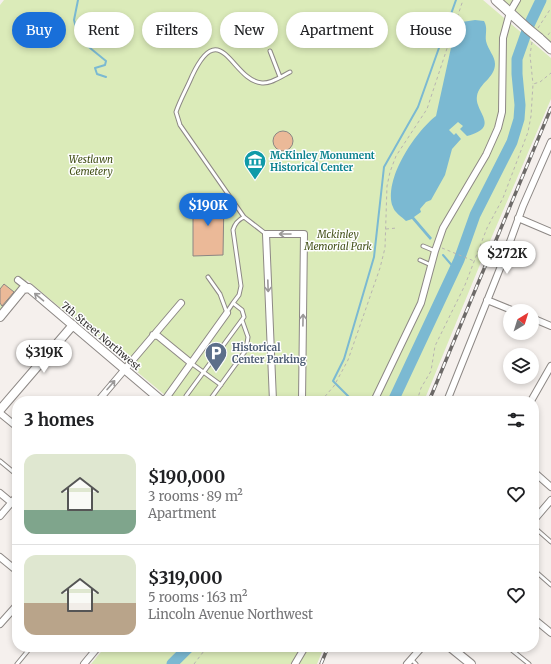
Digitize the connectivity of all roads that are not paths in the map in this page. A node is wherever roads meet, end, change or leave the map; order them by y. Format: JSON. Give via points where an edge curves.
{"nodes":[{"id":1,"x":496,"y":0,"type":"edge"},
{"id":2,"x":517,"y":0,"type":"edge"},
{"id":3,"x":513,"y":15,"type":"junction"},
{"id":4,"x":551,"y":48,"type":"edge"},
{"id":5,"x":270,"y":52,"type":"dead end"},
{"id":6,"x":290,"y":72,"type":"dead end"},
{"id":7,"x":280,"y":77,"type":"junction"},
{"id":8,"x":551,"y":142,"type":"edge"},
{"id":9,"x":244,"y":217,"type":"junction"},
{"id":10,"x":518,"y":218,"type":"junction"},
{"id":11,"x":551,"y":232,"type":"edge"},
{"id":12,"x":266,"y":234,"type":"junction"},
{"id":13,"x":423,"y":246,"type":"dead end"},
{"id":14,"x":435,"y":248,"type":"junction"},
{"id":15,"x":420,"y":260,"type":"dead end"},
{"id":16,"x":431,"y":265,"type":"junction"},
{"id":17,"x":208,"y":277,"type":"dead end"},
{"id":18,"x":18,"y":280,"type":"dead end"},
{"id":19,"x":27,"y":287,"type":"junction"},
{"id":20,"x":488,"y":300,"type":"junction"},
{"id":21,"x":181,"y":303,"type":"dead end"},
{"id":22,"x":233,"y":303,"type":"junction"},
{"id":23,"x":503,"y":306,"type":"edge"},
{"id":24,"x":227,"y":313,"type":"junction"},
{"id":25,"x":0,"y":317,"type":"edge"},
{"id":26,"x":242,"y":320,"type":"junction"},
{"id":27,"x":539,"y":321,"type":"edge"},
{"id":28,"x":73,"y":325,"type":"junction"},
{"id":29,"x":551,"y":326,"type":"edge"},
{"id":30,"x":154,"y":334,"type":"junction"},
{"id":31,"x":191,"y":363,"type":"junction"},
{"id":32,"x":551,"y":366,"type":"edge"},
{"id":33,"x":125,"y":370,"type":"junction"},
{"id":34,"x":204,"y":372,"type":"junction"},
{"id":35,"x":221,"y":385,"type":"junction"},
{"id":36,"x":13,"y":396,"type":"edge"},
{"id":37,"x":102,"y":396,"type":"edge"},
{"id":38,"x":157,"y":396,"type":"edge"},
{"id":39,"x":167,"y":396,"type":"edge"},
{"id":40,"x":186,"y":396,"type":"edge"},
{"id":41,"x":213,"y":396,"type":"edge"},
{"id":42,"x":273,"y":396,"type":"edge"},
{"id":43,"x":302,"y":396,"type":"edge"},
{"id":44,"x":376,"y":396,"type":"edge"},
{"id":45,"x":448,"y":396,"type":"edge"},
{"id":46,"x":534,"y":396,"type":"edge"},
{"id":47,"x":12,"y":397,"type":"edge"},
{"id":48,"x":0,"y":411,"type":"edge"},
{"id":49,"x":12,"y":422,"type":"edge"},
{"id":50,"x":0,"y":461,"type":"edge"},
{"id":51,"x":12,"y":471,"type":"edge"},
{"id":52,"x":539,"y":476,"type":"edge"},
{"id":53,"x":551,"y":487,"type":"edge"},
{"id":54,"x":0,"y":493,"type":"edge"},
{"id":55,"x":551,"y":500,"type":"edge"},
{"id":56,"x":12,"y":502,"type":"joint"},
{"id":57,"x":539,"y":514,"type":"edge"},
{"id":58,"x":0,"y":516,"type":"edge"},
{"id":59,"x":539,"y":531,"type":"edge"},
{"id":60,"x":551,"y":542,"type":"edge"},
{"id":61,"x":0,"y":557,"type":"edge"},
{"id":62,"x":12,"y":567,"type":"edge"},
{"id":63,"x":539,"y":574,"type":"edge"},
{"id":64,"x":551,"y":585,"type":"edge"},
{"id":65,"x":12,"y":610,"type":"edge"},
{"id":66,"x":539,"y":623,"type":"edge"},
{"id":67,"x":0,"y":624,"type":"edge"},
{"id":68,"x":551,"y":633,"type":"edge"},
{"id":69,"x":27,"y":652,"type":"edge"},
{"id":70,"x":94,"y":652,"type":"edge"},
{"id":71,"x":302,"y":652,"type":"edge"},
{"id":72,"x":419,"y":652,"type":"edge"},
{"id":73,"x":456,"y":652,"type":"edge"},
{"id":74,"x":514,"y":652,"type":"edge"},
{"id":75,"x":412,"y":662,"type":"edge"},
{"id":76,"x":17,"y":664,"type":"edge"},
{"id":77,"x":84,"y":664,"type":"edge"},
{"id":78,"x":295,"y":664,"type":"edge"},
{"id":79,"x":471,"y":664,"type":"edge"},
{"id":80,"x":529,"y":664,"type":"edge"}],
"edges":[{"from":1,"to":3,"type":"main road"},
{"from":2,"to":3,"type":"street"},
{"from":3,"to":4,"type":"main road","bridge":true},
{"from":3,"to":14,"type":"street","via":[[503,38],[501,119],[486,155],[450,216]]},
{"from":5,"to":7,"type":"lane"},
{"from":6,"to":7,"type":"lane"},
{"from":7,"to":9,"type":"lane","via":[[266,83],[258,83],[249,78],[223,53],[215,50],[207,52],[200,60],[176,112],[180,125]]},
{"from":8,"to":10,"type":"street"},
{"from":9,"to":12,"type":"lane"},
{"from":9,"to":22,"type":"lane","via":[[237,221],[233,230],[241,286],[239,295]]},
{"from":10,"to":11,"type":"street"},
{"from":10,"to":20,"type":"street"},
{"from":12,"to":42,"type":"street","one_way":true},
{"from":43,"to":12,"type":"street","one_way":true,"via":[[304,234]]},
{"from":13,"to":14,"type":"lane"},
{"from":14,"to":16,"type":"street"},
{"from":15,"to":16,"type":"lane"},
{"from":16,"to":44,"type":"street","via":[[421,303]]},
{"from":17,"to":24,"type":"lane","via":[[220,294]]},
{"from":18,"to":19,"type":"street"},
{"from":19,"to":25,"type":"street"},
{"from":28,"to":19,"type":"street","name":"7th Street Northwest","one_way":true},
{"from":20,"to":23,"type":"street"},
{"from":20,"to":45,"type":"street"},
{"from":21,"to":30,"type":"street"},
{"from":22,"to":24,"type":"lane"},
{"from":22,"to":26,"type":"lane","via":[[242,310]]},
{"from":24,"to":31,"type":"street"},
{"from":26,"to":34,"type":"lane"},
{"from":26,"to":35,"type":"lane","via":[[248,337],[246,350]]},
{"from":27,"to":29,"type":"street"},
{"from":28,"to":33,"type":"street","name":"7th Street Northwest"},
{"from":28,"to":36,"type":"street"},
{"from":30,"to":31,"type":"street"},
{"from":30,"to":33,"type":"street"},
{"from":31,"to":34,"type":"lane"},
{"from":31,"to":39,"type":"street"},
{"from":32,"to":46,"type":"street"},
{"from":37,"to":33,"type":"street","one_way":true},
{"from":33,"to":38,"type":"street","name":"7th Street Northwest"},
{"from":34,"to":35,"type":"lane"},
{"from":34,"to":40,"type":"lane"},
{"from":35,"to":41,"type":"lane"},
{"from":47,"to":48,"type":"street"},
{"from":48,"to":49,"type":"street"},
{"from":50,"to":51,"type":"lane"},
{"from":52,"to":53,"type":"street"},
{"from":54,"to":56,"type":"street"},
{"from":55,"to":57,"type":"street"},
{"from":56,"to":58,"type":"street"},
{"from":59,"to":60,"type":"lane"},
{"from":61,"to":62,"type":"street"},
{"from":63,"to":64,"type":"lane"},
{"from":65,"to":67,"type":"street"},
{"from":66,"to":68,"type":"street"},
{"from":69,"to":76,"type":"lane"},
{"from":70,"to":77,"type":"street"},
{"from":71,"to":78,"type":"street"},
{"from":72,"to":75,"type":"street"},
{"from":73,"to":79,"type":"street"},
{"from":74,"to":80,"type":"lane"}]}
